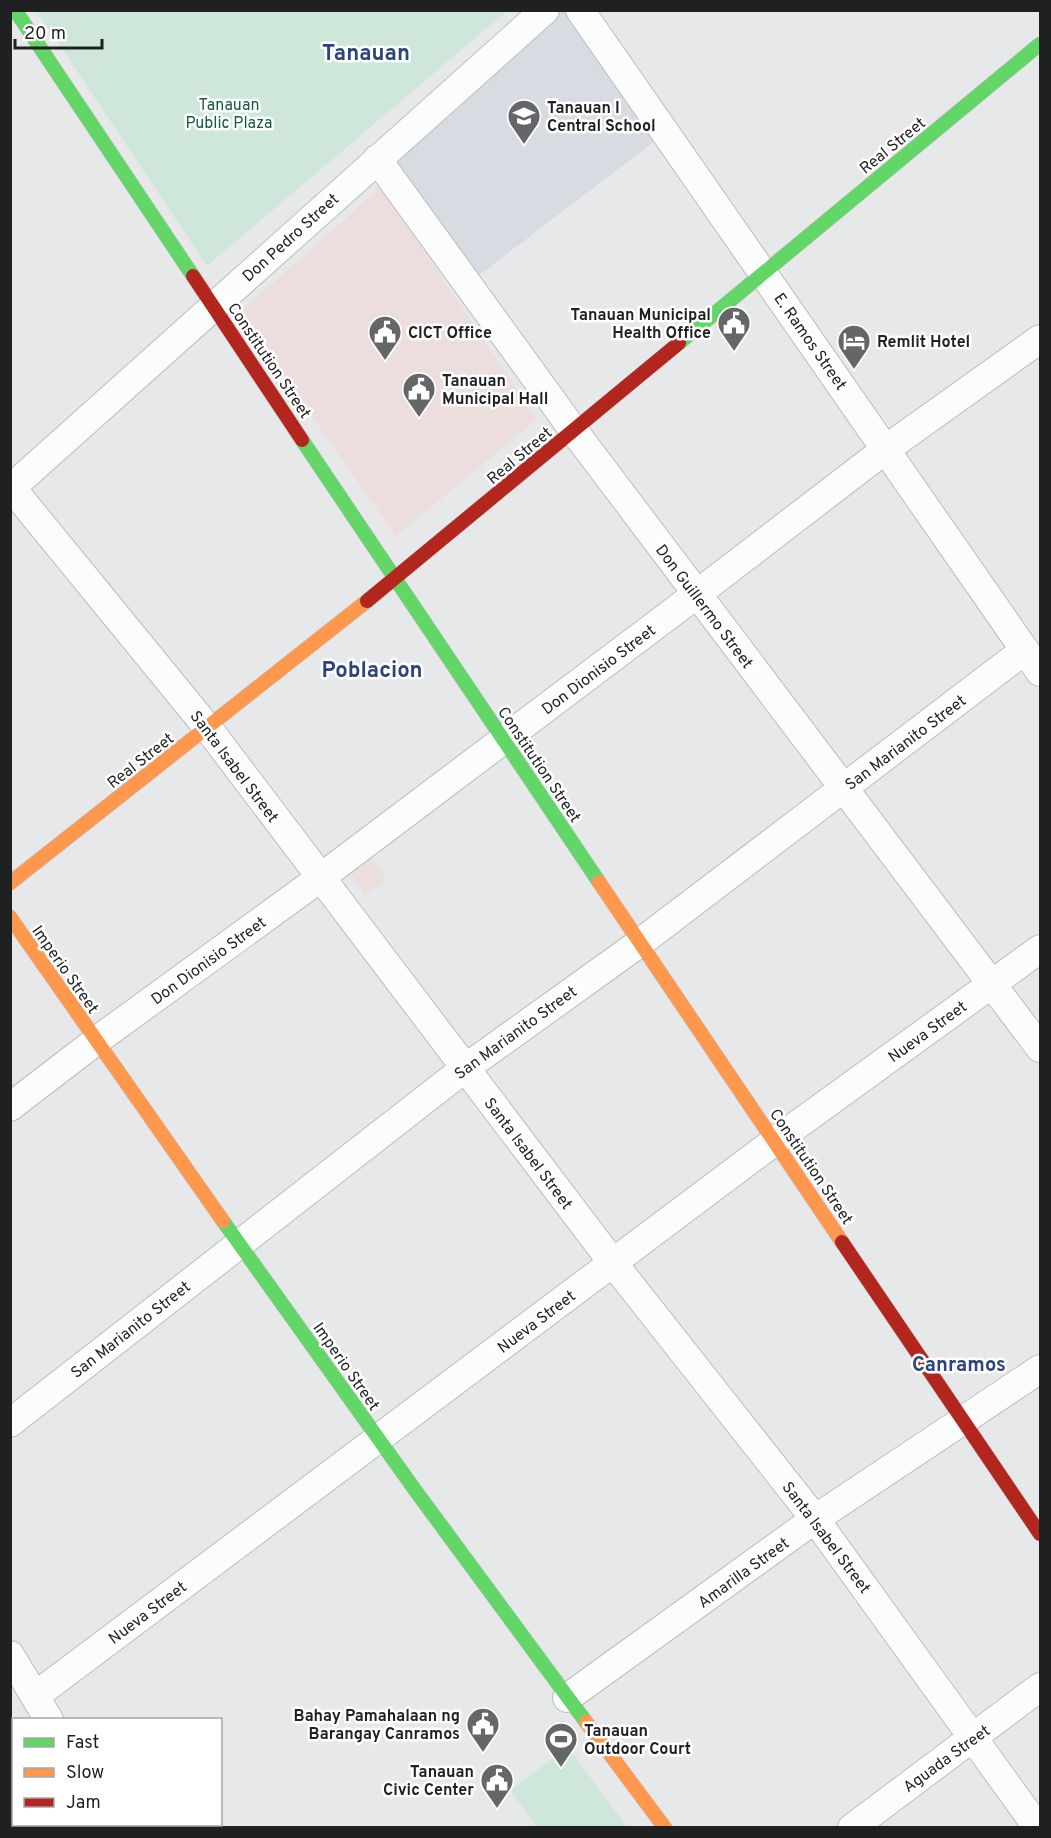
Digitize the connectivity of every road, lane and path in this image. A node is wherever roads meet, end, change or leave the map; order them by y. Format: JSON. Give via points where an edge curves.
{"nodes":[{"id":1,"x":15,"y":10,"type":"edge"},
{"id":2,"x":545,"y":10,"type":"edge"},
{"id":3,"x":580,"y":10,"type":"edge"},
{"id":4,"x":1041,"y":44,"type":"edge"},
{"id":5,"x":377,"y":159,"type":"junction"},
{"id":6,"x":763,"y":273,"type":"junction"},
{"id":7,"x":214,"y":305,"type":"junction"},
{"id":8,"x":1041,"y":339,"type":"edge"},
{"id":9,"x":574,"y":431,"type":"junction"},
{"id":10,"x":886,"y":449,"type":"junction"},
{"id":11,"x":11,"y":487,"type":"edge"},
{"id":12,"x":396,"y":579,"type":"junction"},
{"id":13,"x":697,"y":594,"type":"junction"},
{"id":14,"x":1033,"y":661,"type":"edge"},
{"id":15,"x":207,"y":727,"type":"junction"},
{"id":16,"x":503,"y":740,"type":"junction"},
{"id":17,"x":844,"y":789,"type":"junction"},
{"id":18,"x":320,"y":878,"type":"junction"},
{"id":19,"x":10,"y":884,"type":"edge"},
{"id":20,"x":10,"y":917,"type":"edge"},
{"id":21,"x":641,"y":942,"type":"junction"},
{"id":22,"x":1041,"y":949,"type":"edge"},
{"id":23,"x":991,"y":985,"type":"junction"},
{"id":24,"x":96,"y":1041,"type":"junction"},
{"id":25,"x":1041,"y":1048,"type":"edge"},
{"id":26,"x":464,"y":1069,"type":"junction"},
{"id":27,"x":10,"y":1107,"type":"edge"},
{"id":28,"x":776,"y":1141,"type":"junction"},
{"id":29,"x":239,"y":1244,"type":"junction"},
{"id":30,"x":613,"y":1263,"type":"junction"},
{"id":31,"x":1041,"y":1369,"type":"edge"},
{"id":32,"x":964,"y":1421,"type":"junction"},
{"id":33,"x":10,"y":1423,"type":"edge"},
{"id":34,"x":378,"y":1438,"type":"junction"},
{"id":35,"x":815,"y":1520,"type":"junction"},
{"id":36,"x":1041,"y":1534,"type":"edge"},
{"id":37,"x":10,"y":1655,"type":"edge"},
{"id":38,"x":1041,"y":1687,"type":"edge"},
{"id":39,"x":567,"y":1698,"type":"junction"},
{"id":40,"x":42,"y":1708,"type":"edge"},
{"id":41,"x":973,"y":1738,"type":"junction"},
{"id":42,"x":665,"y":1827,"type":"edge"},
{"id":43,"x":852,"y":1827,"type":"edge"},
{"id":44,"x":1038,"y":1827,"type":"edge"}],
"edges":[{"from":1,"to":7,"type":"street","name":"Constitution Street"},
{"from":2,"to":5,"type":"street","name":"Don Pedro Street"},
{"from":3,"to":6,"type":"street","name":"E. Ramos Street"},
{"from":4,"to":6,"type":"street","name":"Real Street"},
{"from":5,"to":7,"type":"street","name":"Don Pedro Street"},
{"from":5,"to":9,"type":"street","name":"Don Guillermo Street"},
{"from":6,"to":9,"type":"street","name":"Real Street"},
{"from":6,"to":10,"type":"street","name":"E. Ramos Street"},
{"from":7,"to":11,"type":"street","name":"Don Pedro Street"},
{"from":7,"to":12,"type":"street","name":"Constitution Street"},
{"from":8,"to":10,"type":"street","name":"Don Dionisio Street"},
{"from":9,"to":12,"type":"street","name":"Real Street"},
{"from":9,"to":13,"type":"street","name":"Don Guillermo Street"},
{"from":10,"to":13,"type":"street","name":"Don Dionisio Street"},
{"from":10,"to":14,"type":"street","name":"E. Ramos Street"},
{"from":11,"to":15,"type":"street","name":"Santa Isabel Street"},
{"from":12,"to":15,"type":"street","name":"Real Street"},
{"from":12,"to":16,"type":"street","name":"Constitution Street"},
{"from":13,"to":16,"type":"street","name":"Don Dionisio Street"},
{"from":13,"to":17,"type":"street","name":"Don Guillermo Street"},
{"from":14,"to":17,"type":"street","name":"San Marianito Street"},
{"from":15,"to":18,"type":"street","name":"Santa Isabel Street"},
{"from":15,"to":19,"type":"street","name":"Real Street"},
{"from":16,"to":18,"type":"street","name":"Don Dionisio Street"},
{"from":16,"to":21,"type":"street","name":"Constitution Street"},
{"from":17,"to":21,"type":"street","name":"San Marianito Street"},
{"from":17,"to":23,"type":"street","name":"Don Guillermo Street"},
{"from":18,"to":24,"type":"street","name":"Don Dionisio Street"},
{"from":18,"to":26,"type":"street","name":"Santa Isabel Street"},
{"from":20,"to":24,"type":"street","name":"Imperio Street"},
{"from":21,"to":26,"type":"street","name":"San Marianito Street"},
{"from":21,"to":28,"type":"street","name":"Constitution Street"},
{"from":22,"to":23,"type":"street","name":"Nueva Street"},
{"from":23,"to":25,"type":"street","name":"Don Guillermo Street"},
{"from":23,"to":28,"type":"street","name":"Nueva Street"},
{"from":24,"to":27,"type":"street","name":"Don Dionisio Street"},
{"from":24,"to":29,"type":"street","name":"Imperio Street"},
{"from":26,"to":29,"type":"street","name":"San Marianito Street"},
{"from":26,"to":30,"type":"street","name":"Santa Isabel Street"},
{"from":28,"to":30,"type":"street","name":"Nueva Street"},
{"from":28,"to":32,"type":"street","name":"Constitution Street"},
{"from":29,"to":33,"type":"street","name":"San Marianito Street"},
{"from":29,"to":34,"type":"street","name":"Imperio Street"},
{"from":30,"to":34,"type":"street","name":"Nueva Street"},
{"from":30,"to":35,"type":"street","name":"Santa Isabel Street"},
{"from":31,"to":32,"type":"street","name":"Amarilla Street"},
{"from":32,"to":35,"type":"street","name":"Amarilla Street"},
{"from":32,"to":36,"type":"street","name":"Constitution Street"},
{"from":34,"to":39,"type":"street","name":"Imperio Street"},
{"from":34,"to":40,"type":"street","name":"Nueva Street"},
{"from":35,"to":39,"type":"street","name":"Amarilla Street"},
{"from":35,"to":41,"type":"street","name":"Santa Isabel Street"},
{"from":37,"to":40,"type":"street"},
{"from":38,"to":41,"type":"street","name":"Aguada Street"},
{"from":39,"to":42,"type":"street","name":"Imperio Street"},
{"from":41,"to":43,"type":"street","name":"Aguada Street"},
{"from":41,"to":44,"type":"street","name":"Santa Isabel Street"}]}
